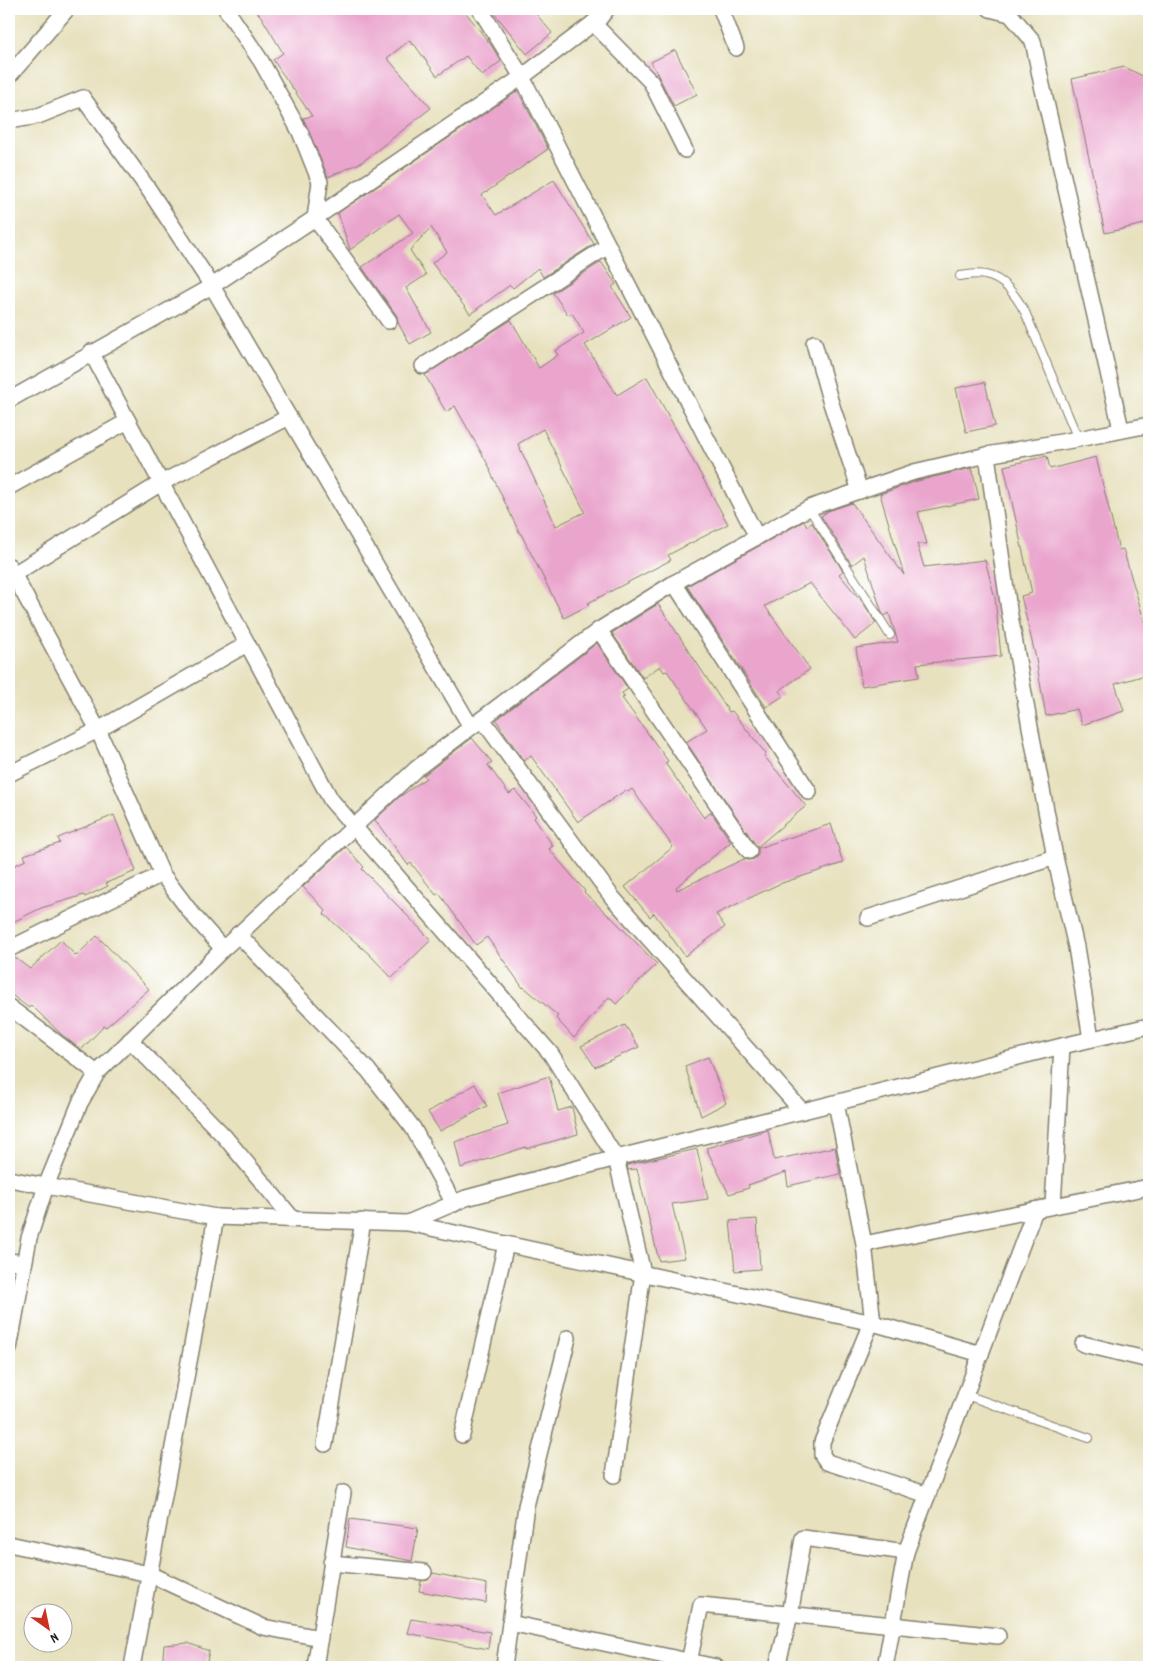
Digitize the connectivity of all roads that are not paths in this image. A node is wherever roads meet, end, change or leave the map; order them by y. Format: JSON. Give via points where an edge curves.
{"nodes":[{"id":1,"x":67,"y":9,"type":"edge"},
{"id":2,"x":226,"y":9,"type":"edge"},
{"id":3,"x":480,"y":9,"type":"edge"},
{"id":4,"x":607,"y":9,"type":"edge"},
{"id":5,"x":721,"y":9,"type":"edge"},
{"id":6,"x":990,"y":9,"type":"edge"},
{"id":7,"x":594,"y":23,"type":"junction"},
{"id":8,"x":736,"y":48,"type":"dead end"},
{"id":9,"x":9,"y":76,"type":"edge"},
{"id":10,"x":522,"y":78,"type":"junction"},
{"id":11,"x":9,"y":121,"type":"edge"},
{"id":12,"x":685,"y":150,"type":"dead end"},
{"id":13,"x":315,"y":218,"type":"junction"},
{"id":14,"x":608,"y":246,"type":"junction"},
{"id":15,"x":960,"y":276,"type":"dead end"},
{"id":16,"x":212,"y":286,"type":"junction"},
{"id":17,"x":389,"y":321,"type":"dead end"},
{"id":18,"x":814,"y":343,"type":"dead end"},
{"id":19,"x":91,"y":352,"type":"junction"},
{"id":20,"x":423,"y":366,"type":"dead end"},
{"id":21,"x":9,"y":400,"type":"edge"},
{"id":22,"x":289,"y":417,"type":"junction"},
{"id":23,"x":128,"y":421,"type":"junction"},
{"id":24,"x":1149,"y":425,"type":"edge"},
{"id":25,"x":1121,"y":429,"type":"junction"},
{"id":26,"x":1078,"y":439,"type":"junction"},
{"id":27,"x":987,"y":455,"type":"junction"},
{"id":28,"x":162,"y":483,"type":"junction"},
{"id":29,"x":9,"y":487,"type":"edge"},
{"id":30,"x":860,"y":491,"type":"junction"},
{"id":31,"x":809,"y":508,"type":"junction"},
{"id":32,"x":758,"y":537,"type":"junction"},
{"id":33,"x":11,"y":572,"type":"edge"},
{"id":34,"x":674,"y":583,"type":"junction"},
{"id":35,"x":599,"y":630,"type":"junction"},
{"id":36,"x":890,"y":635,"type":"dead end"},
{"id":37,"x":247,"y":644,"type":"junction"},
{"id":38,"x":476,"y":723,"type":"junction"},
{"id":39,"x":98,"y":730,"type":"junction"},
{"id":40,"x":9,"y":774,"type":"edge"},
{"id":41,"x":809,"y":792,"type":"dead end"},
{"id":42,"x":354,"y":826,"type":"junction"},
{"id":43,"x":749,"y":851,"type":"dead end"},
{"id":44,"x":1055,"y":857,"type":"junction"},
{"id":45,"x":162,"y":874,"type":"junction"},
{"id":46,"x":868,"y":918,"type":"dead end"},
{"id":47,"x":238,"y":934,"type":"junction"},
{"id":48,"x":9,"y":949,"type":"edge"},
{"id":49,"x":222,"y":949,"type":"junction"},
{"id":50,"x":9,"y":1007,"type":"edge"},
{"id":51,"x":1149,"y":1026,"type":"edge"},
{"id":52,"x":1091,"y":1039,"type":"junction"},
{"id":53,"x":130,"y":1040,"type":"junction"},
{"id":54,"x":1062,"y":1046,"type":"junction"},
{"id":55,"x":97,"y":1073,"type":"junction"},
{"id":56,"x":836,"y":1103,"type":"junction"},
{"id":57,"x":802,"y":1111,"type":"junction"},
{"id":58,"x":616,"y":1158,"type":"junction"},
{"id":59,"x":9,"y":1179,"type":"edge"},
{"id":60,"x":46,"y":1186,"type":"junction"},
{"id":61,"x":1149,"y":1187,"type":"edge"},
{"id":62,"x":454,"y":1204,"type":"junction"},
{"id":63,"x":1052,"y":1206,"type":"junction"},
{"id":64,"x":1035,"y":1210,"type":"junction"},
{"id":65,"x":216,"y":1217,"type":"junction"},
{"id":66,"x":292,"y":1218,"type":"junction"},
{"id":67,"x":362,"y":1222,"type":"junction"},
{"id":68,"x":408,"y":1223,"type":"junction"},
{"id":69,"x":506,"y":1244,"type":"junction"},
{"id":70,"x":864,"y":1244,"type":"junction"},
{"id":71,"x":9,"y":1261,"type":"edge"},
{"id":72,"x":24,"y":1263,"type":"junction"},
{"id":73,"x":643,"y":1273,"type":"junction"},
{"id":74,"x":872,"y":1323,"type":"junction"},
{"id":75,"x":568,"y":1338,"type":"dead end"},
{"id":76,"x":1083,"y":1344,"type":"dead end"},
{"id":77,"x":9,"y":1349,"type":"edge"},
{"id":78,"x":981,"y":1354,"type":"junction"},
{"id":79,"x":1149,"y":1360,"type":"edge"},
{"id":80,"x":966,"y":1394,"type":"junction"},
{"id":81,"x":462,"y":1435,"type":"dead end"},
{"id":82,"x":1089,"y":1438,"type":"dead end"},
{"id":83,"x":325,"y":1444,"type":"dead end"},
{"id":84,"x":614,"y":1475,"type":"dead end"},
{"id":85,"x":343,"y":1493,"type":"dead end"},
{"id":86,"x":928,"y":1495,"type":"junction"},
{"id":87,"x":9,"y":1544,"type":"edge"},
{"id":88,"x":906,"y":1552,"type":"junction"},
{"id":89,"x":331,"y":1563,"type":"junction"},
{"id":90,"x":424,"y":1572,"type":"dead end"},
{"id":91,"x":149,"y":1574,"type":"junction"},
{"id":92,"x":790,"y":1615,"type":"junction"},
{"id":93,"x":510,"y":1623,"type":"junction"},
{"id":94,"x":893,"y":1626,"type":"junction"},
{"id":95,"x":998,"y":1636,"type":"dead end"},
{"id":96,"x":320,"y":1638,"type":"junction"},
{"id":97,"x":688,"y":1664,"type":"edge"},
{"id":98,"x":132,"y":1667,"type":"edge"},
{"id":99,"x":315,"y":1667,"type":"edge"},
{"id":100,"x":504,"y":1667,"type":"edge"},
{"id":101,"x":716,"y":1667,"type":"edge"},
{"id":102,"x":777,"y":1667,"type":"edge"},
{"id":103,"x":885,"y":1667,"type":"edge"}],
"edges":[{"from":1,"to":9,"type":"street"},
{"from":2,"to":13,"type":"street","via":[[262,61],[300,132],[320,182]]},
{"from":3,"to":10,"type":"street"},
{"from":4,"to":7,"type":"street"},
{"from":5,"to":8,"type":"street"},
{"from":6,"to":25,"type":"street","via":[[1010,14],[1033,42]]},
{"from":7,"to":10,"type":"street"},
{"from":7,"to":12,"type":"street","via":[[651,82]]},
{"from":10,"to":13,"type":"street"},
{"from":10,"to":14,"type":"street"},
{"from":11,"to":16,"type":"street","via":[[38,116],[83,98]]},
{"from":13,"to":16,"type":"street"},
{"from":13,"to":17,"type":"street"},
{"from":14,"to":20,"type":"street"},
{"from":14,"to":32,"type":"street"},
{"from":15,"to":26,"type":"lane","via":[[984,274],[998,280],[1014,294],[1025,312]]},
{"from":16,"to":19,"type":"street"},
{"from":16,"to":22,"type":"street"},
{"from":18,"to":30,"type":"street"},
{"from":19,"to":21,"type":"street"},
{"from":19,"to":23,"type":"street"},
{"from":22,"to":28,"type":"street"},
{"from":22,"to":38,"type":"street"},
{"from":23,"to":28,"type":"street"},
{"from":23,"to":29,"type":"street"},
{"from":24,"to":25,"type":"street"},
{"from":25,"to":26,"type":"street"},
{"from":26,"to":27,"type":"street"},
{"from":27,"to":30,"type":"street","via":[[914,472]]},
{"from":27,"to":44,"type":"street","via":[[1009,610]]},
{"from":28,"to":33,"type":"street"},
{"from":28,"to":37,"type":"street"},
{"from":30,"to":31,"type":"street"},
{"from":31,"to":32,"type":"street"},
{"from":31,"to":36,"type":"lane"},
{"from":32,"to":34,"type":"street"},
{"from":33,"to":39,"type":"street"},
{"from":34,"to":35,"type":"street"},
{"from":34,"to":41,"type":"street"},
{"from":35,"to":38,"type":"street"},
{"from":35,"to":43,"type":"street"},
{"from":37,"to":39,"type":"street"},
{"from":37,"to":42,"type":"street","via":[[331,800]]},
{"from":38,"to":42,"type":"street","via":[[416,769]]},
{"from":38,"to":57,"type":"street","via":[[612,897]]},
{"from":39,"to":40,"type":"street"},
{"from":39,"to":45,"type":"street"},
{"from":42,"to":47,"type":"street"},
{"from":42,"to":58,"type":"street","via":[[551,1054]]},
{"from":44,"to":46,"type":"street"},
{"from":44,"to":52,"type":"street","via":[[1076,947]]},
{"from":45,"to":48,"type":"street"},
{"from":45,"to":49,"type":"street"},
{"from":47,"to":49,"type":"street"},
{"from":47,"to":62,"type":"street","via":[[368,1070],[413,1128]]},
{"from":49,"to":53,"type":"street"},
{"from":50,"to":55,"type":"street"},
{"from":51,"to":52,"type":"street"},
{"from":52,"to":54,"type":"street"},
{"from":53,"to":55,"type":"street"},
{"from":53,"to":66,"type":"street","via":[[224,1136]]},
{"from":54,"to":56,"type":"street"},
{"from":54,"to":63,"type":"street"},
{"from":55,"to":60,"type":"street","via":[[80,1103]]},
{"from":56,"to":57,"type":"street"},
{"from":56,"to":70,"type":"street"},
{"from":57,"to":58,"type":"street"},
{"from":58,"to":62,"type":"street"},
{"from":58,"to":73,"type":"street"},
{"from":59,"to":60,"type":"street"},
{"from":60,"to":65,"type":"street"},
{"from":60,"to":72,"type":"street"},
{"from":61,"to":63,"type":"street"},
{"from":62,"to":68,"type":"street"},
{"from":63,"to":64,"type":"street"},
{"from":64,"to":70,"type":"street"},
{"from":64,"to":78,"type":"street"},
{"from":65,"to":66,"type":"street"},
{"from":65,"to":91,"type":"street"},
{"from":66,"to":67,"type":"street"},
{"from":67,"to":68,"type":"street"},
{"from":67,"to":83,"type":"street"},
{"from":68,"to":69,"type":"street"},
{"from":69,"to":73,"type":"street"},
{"from":69,"to":81,"type":"street"},
{"from":70,"to":74,"type":"street"},
{"from":71,"to":72,"type":"street"},
{"from":72,"to":77,"type":"street"},
{"from":73,"to":74,"type":"street"},
{"from":73,"to":84,"type":"street"},
{"from":74,"to":78,"type":"street"},
{"from":74,"to":86,"type":"street","via":[[822,1442],[822,1455],[827,1462]]},
{"from":75,"to":93,"type":"street","via":[[526,1506]]},
{"from":76,"to":79,"type":"street"},
{"from":78,"to":80,"type":"street"},
{"from":80,"to":82,"type":"lane"},
{"from":80,"to":86,"type":"street"},
{"from":85,"to":89,"type":"street"},
{"from":86,"to":88,"type":"street"},
{"from":87,"to":91,"type":"street"},
{"from":88,"to":92,"type":"street","via":[[803,1538]]},
{"from":88,"to":94,"type":"street"},
{"from":89,"to":90,"type":"street"},
{"from":89,"to":96,"type":"street"},
{"from":91,"to":96,"type":"street","via":[[263,1627]]},
{"from":91,"to":98,"type":"street"},
{"from":92,"to":94,"type":"street"},
{"from":92,"to":97,"type":"street","via":[[700,1605]]},
{"from":92,"to":102,"type":"street"},
{"from":93,"to":97,"type":"street"},
{"from":93,"to":100,"type":"street"},
{"from":94,"to":95,"type":"street"},
{"from":94,"to":103,"type":"street"},
{"from":96,"to":99,"type":"street"},
{"from":97,"to":101,"type":"street"}]}
